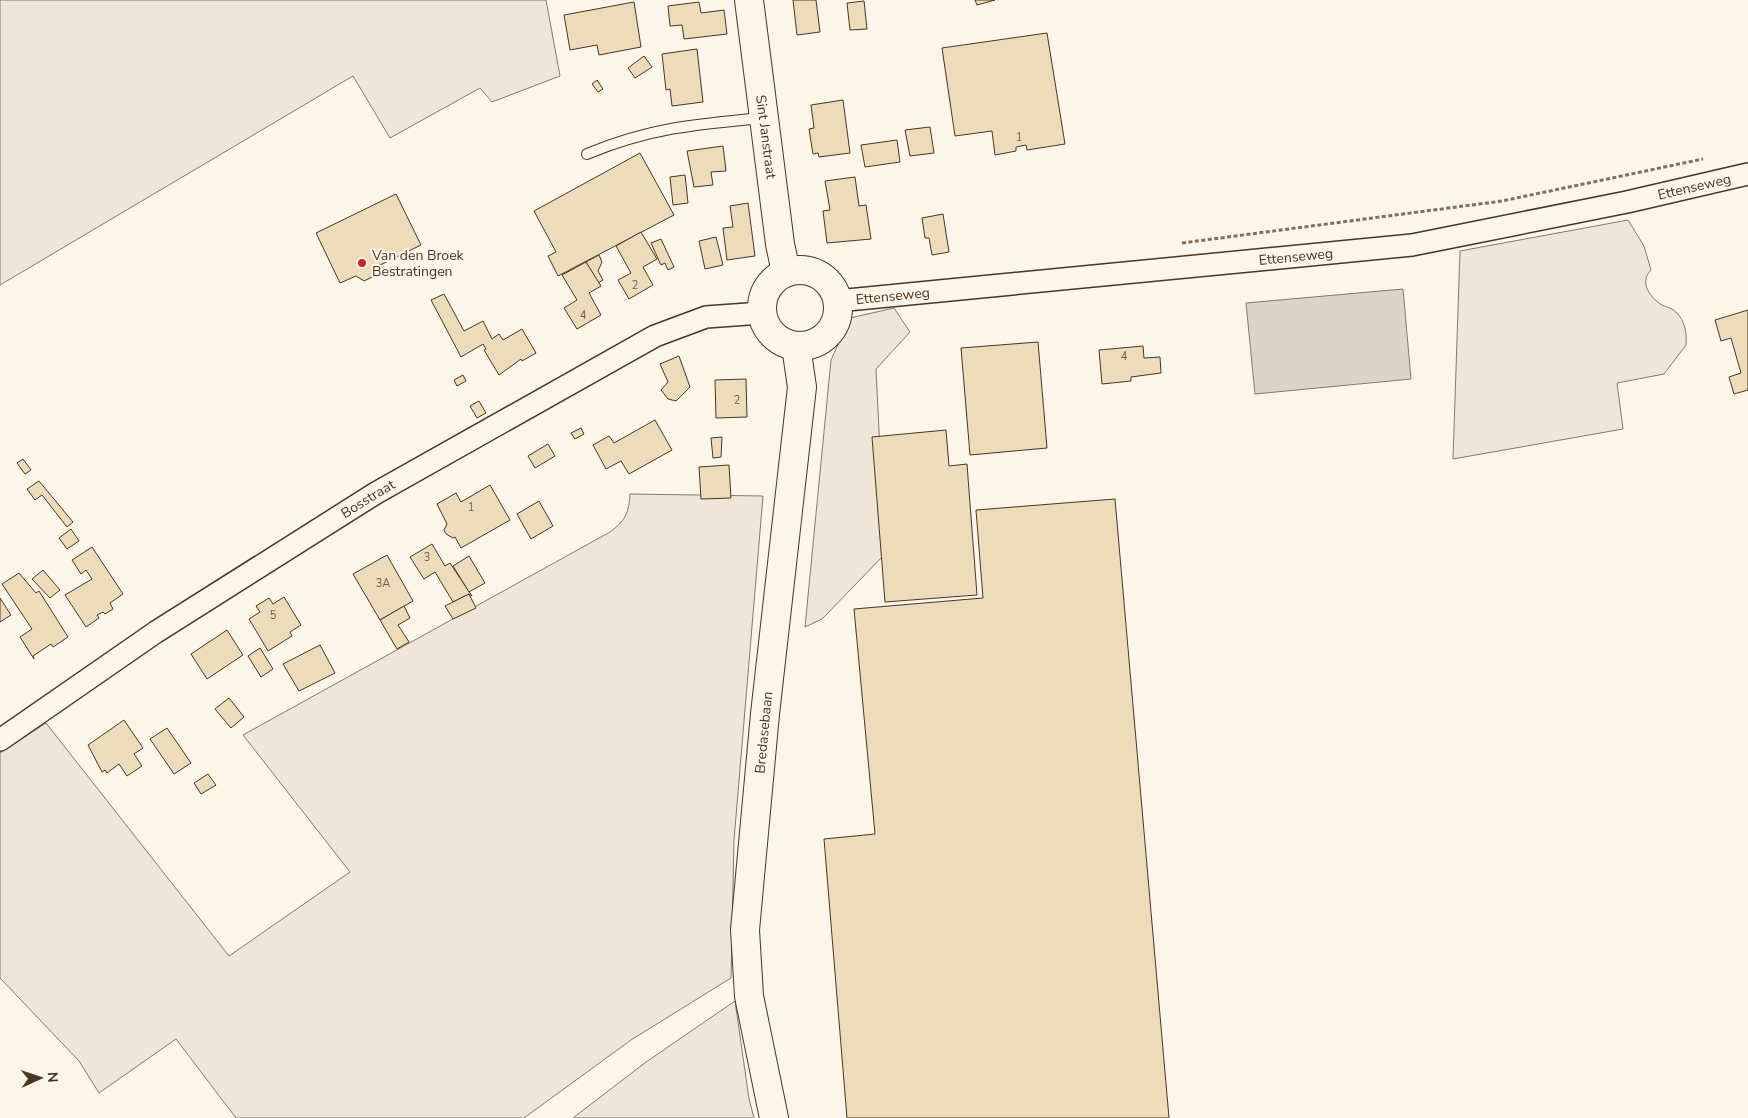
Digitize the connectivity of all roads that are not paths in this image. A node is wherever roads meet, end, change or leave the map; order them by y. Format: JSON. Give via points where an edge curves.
{"nodes":[{"id":1,"x":749,"y":0,"type":"edge"},
{"id":2,"x":764,"y":118,"type":"junction"},
{"id":3,"x":587,"y":154,"type":"dead end"},
{"id":4,"x":1748,"y":174,"type":"edge"},
{"id":5,"x":786,"y":272,"type":"junction"},
{"id":6,"x":837,"y":300,"type":"junction"},
{"id":7,"x":762,"y":313,"type":"junction"},
{"id":8,"x":796,"y":346,"type":"junction"},
{"id":9,"x":0,"y":740,"type":"edge"},
{"id":10,"x":774,"y":1118,"type":"edge"}],
"edges":[{"from":1,"to":2,"type":"street","name":"Sint Janstraat"},
{"from":2,"to":3,"type":"lane","via":[[654,131]]},
{"from":2,"to":5,"type":"street","name":"Sint Janstraat"},
{"from":4,"to":6,"type":"street","name":"Ettenseweg","via":[[1412,245]]},
{"from":5,"to":6,"type":"street","via":[[802,270],[816,274],[829,283]]},
{"from":5,"to":7,"type":"street","via":[[772,282],[764,296]]},
{"from":6,"to":8,"type":"street","via":[[837,316],[830,331],[818,342]]},
{"from":7,"to":8,"type":"street","via":[[768,329],[780,340]]},
{"from":7,"to":9,"type":"street","name":"Bosstraat","via":[[706,317],[655,336],[376,493],[156,632]]},
{"from":8,"to":10,"type":"street","name":"Bredasebaan","via":[[802,387],[767,695],[745,930],[749,996]]}]}
